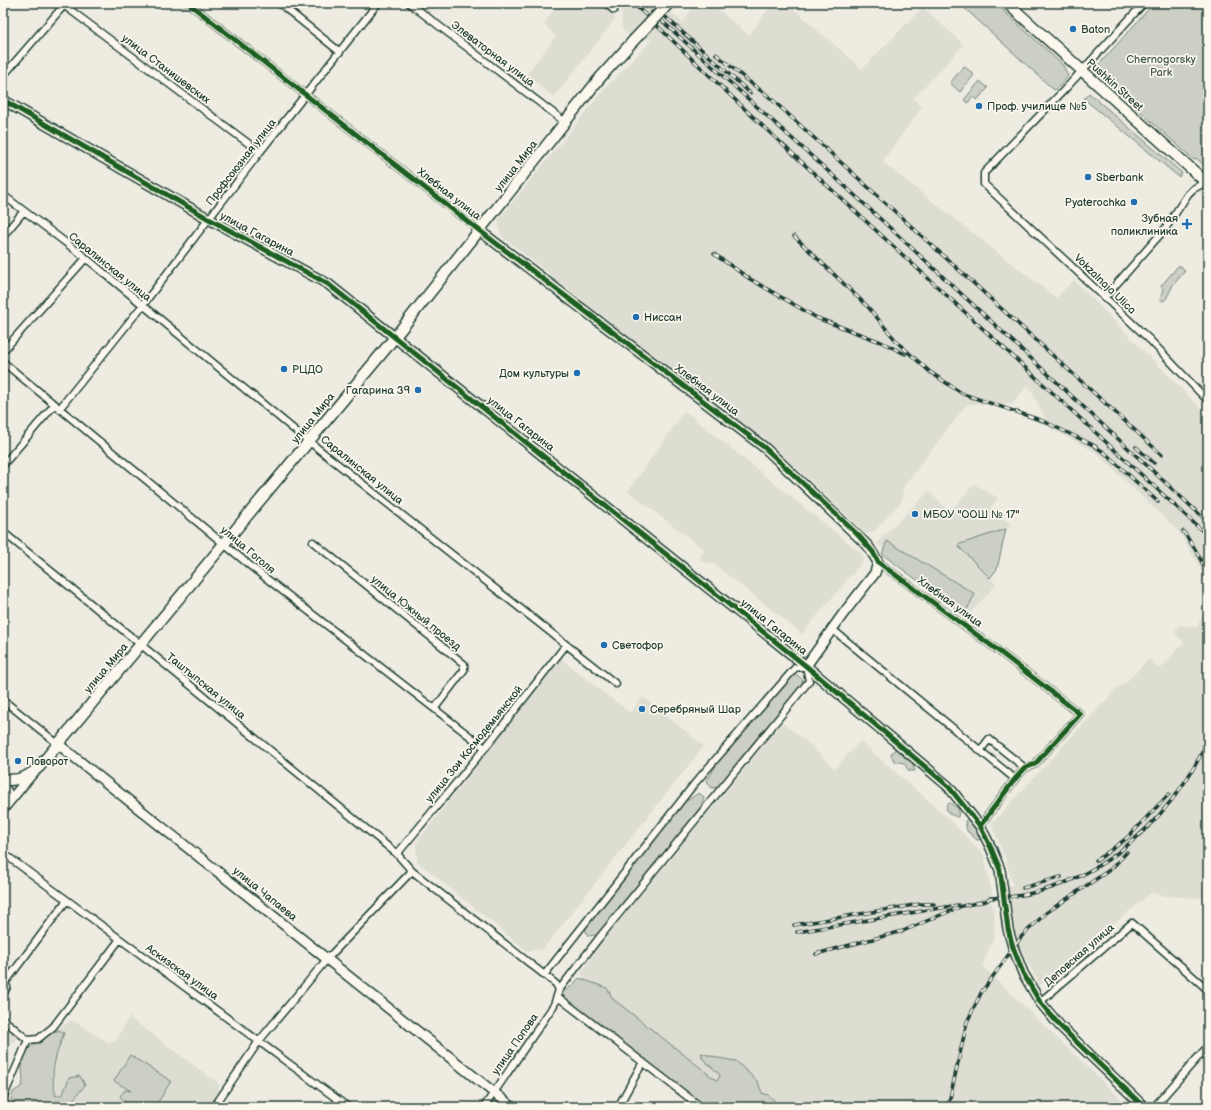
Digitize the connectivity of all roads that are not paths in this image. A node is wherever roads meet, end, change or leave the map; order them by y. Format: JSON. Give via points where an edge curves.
{"nodes":[{"id":1,"x":188,"y":3,"type":"edge"},
{"id":2,"x":279,"y":3,"type":"edge"},
{"id":3,"x":378,"y":3,"type":"edge"},
{"id":4,"x":409,"y":3,"type":"edge"},
{"id":5,"x":606,"y":3,"type":"edge"},
{"id":6,"x":669,"y":3,"type":"edge"},
{"id":7,"x":1007,"y":3,"type":"edge"},
{"id":8,"x":1144,"y":3,"type":"edge"},
{"id":9,"x":64,"y":4,"type":"edge"},
{"id":10,"x":614,"y":10,"type":"dead end"},
{"id":11,"x":340,"y":52,"type":"junction"},
{"id":12,"x":1081,"y":72,"type":"junction"},
{"id":13,"x":3,"y":76,"type":"edge"},
{"id":14,"x":306,"y":95,"type":"junction"},
{"id":15,"x":3,"y":100,"type":"edge"},
{"id":16,"x":565,"y":122,"type":"junction"},
{"id":17,"x":260,"y":152,"type":"junction"},
{"id":18,"x":1207,"y":183,"type":"edge"},
{"id":19,"x":3,"y":195,"type":"edge"},
{"id":20,"x":24,"y":211,"type":"junction"},
{"id":21,"x":210,"y":219,"type":"junction"},
{"id":22,"x":480,"y":231,"type":"junction"},
{"id":23,"x":3,"y":236,"type":"edge"},
{"id":24,"x":86,"y":258,"type":"junction"},
{"id":25,"x":1105,"y":297,"type":"junction"},
{"id":26,"x":142,"y":306,"type":"junction"},
{"id":27,"x":395,"y":337,"type":"junction"},
{"id":28,"x":3,"y":351,"type":"edge"},
{"id":29,"x":3,"y":362,"type":"edge"},
{"id":30,"x":1208,"y":401,"type":"edge"},
{"id":31,"x":55,"y":404,"type":"junction"},
{"id":32,"x":60,"y":408,"type":"junction"},
{"id":33,"x":310,"y":441,"type":"junction"},
{"id":34,"x":3,"y":465,"type":"edge"},
{"id":35,"x":3,"y":532,"type":"edge"},
{"id":36,"x":313,"y":542,"type":"dead end"},
{"id":37,"x":225,"y":543,"type":"junction"},
{"id":38,"x":878,"y":562,"type":"junction"},
{"id":39,"x":832,"y":629,"type":"junction"},
{"id":40,"x":566,"y":645,"type":"junction"},
{"id":41,"x":140,"y":646,"type":"junction"},
{"id":42,"x":806,"y":666,"type":"junction"},
{"id":43,"x":616,"y":684,"type":"dead end"},
{"id":44,"x":3,"y":700,"type":"edge"},
{"id":45,"x":435,"y":708,"type":"junction"},
{"id":46,"x":58,"y":744,"type":"junction"},
{"id":47,"x":485,"y":748,"type":"junction"},
{"id":48,"x":980,"y":751,"type":"junction"},
{"id":49,"x":1025,"y":768,"type":"junction"},
{"id":50,"x":32,"y":774,"type":"junction"},
{"id":51,"x":3,"y":779,"type":"edge"},
{"id":52,"x":1015,"y":779,"type":"junction"},
{"id":53,"x":3,"y":786,"type":"edge"},
{"id":54,"x":5,"y":806,"type":"edge"},
{"id":55,"x":980,"y":826,"type":"junction"},
{"id":56,"x":3,"y":853,"type":"edge"},
{"id":57,"x":397,"y":854,"type":"junction"},
{"id":58,"x":412,"y":872,"type":"junction"},
{"id":59,"x":66,"y":900,"type":"junction"},
{"id":60,"x":120,"y":938,"type":"junction"},
{"id":61,"x":328,"y":959,"type":"junction"},
{"id":62,"x":545,"y":974,"type":"junction"},
{"id":63,"x":1208,"y":990,"type":"edge"},
{"id":64,"x":3,"y":994,"type":"edge"},
{"id":65,"x":559,"y":994,"type":"junction"},
{"id":66,"x":1040,"y":1002,"type":"junction"},
{"id":67,"x":3,"y":1019,"type":"edge"},
{"id":68,"x":28,"y":1040,"type":"junction"},
{"id":69,"x":259,"y":1041,"type":"junction"},
{"id":70,"x":1208,"y":1046,"type":"edge"},
{"id":71,"x":643,"y":1062,"type":"junction"},
{"id":72,"x":494,"y":1093,"type":"junction"},
{"id":73,"x":3,"y":1098,"type":"edge"},
{"id":74,"x":3,"y":1104,"type":"edge"},
{"id":75,"x":346,"y":1106,"type":"edge"},
{"id":76,"x":7,"y":1107,"type":"edge"},
{"id":77,"x":214,"y":1107,"type":"edge"},
{"id":78,"x":484,"y":1107,"type":"edge"},
{"id":79,"x":512,"y":1107,"type":"edge"},
{"id":80,"x":618,"y":1107,"type":"edge"},
{"id":81,"x":701,"y":1107,"type":"edge"},
{"id":82,"x":1144,"y":1107,"type":"edge"},
{"id":83,"x":1154,"y":1107,"type":"edge"}],
"edges":[{"from":1,"to":14,"type":"street","name":"Хлебная улица"},
{"from":2,"to":11,"type":"street"},
{"from":3,"to":11,"type":"street","name":"Профсоюзная улица"},
{"from":4,"to":16,"type":"street","name":"Элеваторная улица"},
{"from":5,"to":10,"type":"street"},
{"from":6,"to":16,"type":"main road","name":"улица Мира","bridge":true,"via":[[633,41]]},
{"from":7,"to":12,"type":"main road","name":"Pushkin Street"},
{"from":8,"to":12,"type":"street"},
{"from":9,"to":13,"type":"street"},
{"from":9,"to":17,"type":"street","name":"улица Станишевских"},
{"from":11,"to":14,"type":"street","name":"Профсоюзная улица"},
{"from":12,"to":18,"type":"main road","name":"Pushkin Street"},
{"from":12,"to":25,"type":"street","name":"Vokzalnaja Ulica","via":[[984,173],[984,184]]},
{"from":14,"to":17,"type":"street","name":"Профсоюзная улица"},
{"from":14,"to":22,"type":"street","name":"Хлебная улица"},
{"from":15,"to":21,"type":"street","name":"улица Гагарина"},
{"from":16,"to":22,"type":"main road","name":"улица Мира"},
{"from":17,"to":21,"type":"street","name":"Профсоюзная улица"},
{"from":18,"to":25,"type":"street","via":[[1188,194],[1165,229]]},
{"from":19,"to":20,"type":"street","name":"Саралинская улица"},
{"from":20,"to":23,"type":"street"},
{"from":20,"to":24,"type":"street","name":"Саралинская улица"},
{"from":21,"to":26,"type":"street","name":"Профсоюзная улица"},
{"from":21,"to":27,"type":"street","name":"улица Гагарина","via":[[328,284]]},
{"from":22,"to":27,"type":"main road","name":"улица Мира"},
{"from":22,"to":38,"type":"street","name":"Хлебная улица","via":[[765,448],[858,535]]},
{"from":24,"to":26,"type":"street","name":"Саралинская улица"},
{"from":24,"to":28,"type":"street"},
{"from":25,"to":30,"type":"street","name":"Vokzalnaja Ulica"},
{"from":26,"to":32,"type":"street","name":"Профсоюзная улица"},
{"from":26,"to":33,"type":"street","name":"Саралинская улица"},
{"from":27,"to":33,"type":"main road","name":"улица Мира"},
{"from":27,"to":42,"type":"street","name":"улица Гагарина"},
{"from":29,"to":31,"type":"street","name":"улица Гоголя"},
{"from":31,"to":32,"type":"street","name":"улица Гоголя"},
{"from":31,"to":34,"type":"street"},
{"from":32,"to":37,"type":"street","name":"улица Гоголя"},
{"from":33,"to":37,"type":"main road","name":"улица Мира"},
{"from":33,"to":40,"type":"street","name":"Саралинская улица"},
{"from":35,"to":41,"type":"street","name":"Таштыпская улица"},
{"from":36,"to":45,"type":"street","name":"улица Южный проезд","via":[[464,664],[464,670]]},
{"from":37,"to":41,"type":"main road","name":"улица Мира"},
{"from":37,"to":45,"type":"street","name":"улица Гоголя","via":[[253,568]]},
{"from":38,"to":39,"type":"street","via":[[875,573]]},
{"from":38,"to":49,"type":"street","name":"Хлебная улица","via":[[1080,714],[1034,764]]},
{"from":39,"to":42,"type":"street"},
{"from":39,"to":48,"type":"street"},
{"from":40,"to":43,"type":"street","name":"Саралинская улица"},
{"from":40,"to":47,"type":"street","name":"улица Зои Космодемьянской"},
{"from":41,"to":46,"type":"main road","name":"улица Мира"},
{"from":41,"to":57,"type":"street","name":"Таштыпская улица"},
{"from":42,"to":55,"type":"street","name":"улица Гагарина","via":[[948,786]]},
{"from":42,"to":62,"type":"street","via":[[795,668],[695,783]]},
{"from":42,"to":65,"type":"street","name":"улица Попова","via":[[809,681],[604,932]]},
{"from":44,"to":46,"type":"street","name":"улица Чапаева"},
{"from":45,"to":47,"type":"street","name":"улица Гоголя"},
{"from":46,"to":50,"type":"main road","name":"улица Мира"},
{"from":46,"to":61,"type":"street","name":"улица Чапаева"},
{"from":47,"to":57,"type":"street","name":"улица Зои Космодемьянской"},
{"from":48,"to":49,"type":"street","via":[[989,739]]},
{"from":48,"to":52,"type":"street"},
{"from":49,"to":52,"type":"street","name":"Хлебная улица"},
{"from":50,"to":51,"type":"main road","via":[[15,780]]},
{"from":50,"to":54,"type":"street","name":"улица Мира"},
{"from":52,"to":55,"type":"street","name":"Хлебная улица"},
{"from":53,"to":54,"type":"street","via":[[7,792]]},
{"from":55,"to":66,"type":"street","name":"улица Гагарина","via":[[1000,870],[1013,947],[1023,973]]},
{"from":56,"to":59,"type":"street","name":"Аскизская улица"},
{"from":57,"to":58,"type":"street","name":"Таштыпская улица"},
{"from":58,"to":61,"type":"street"},
{"from":58,"to":62,"type":"street","name":"Таштыпская улица"},
{"from":59,"to":60,"type":"street","name":"Аскизская улица"},
{"from":59,"to":64,"type":"street","via":[[5,983],[7,987]]},
{"from":60,"to":68,"type":"street","via":[[53,1027],[38,1039]]},
{"from":60,"to":69,"type":"street","name":"Аскизская улица"},
{"from":61,"to":69,"type":"street"},
{"from":61,"to":72,"type":"street","name":"улица Чапаева"},
{"from":62,"to":65,"type":"street","name":"Таштыпская улица","via":[[556,984]]},
{"from":63,"to":66,"type":"street","name":"Деповская улица","via":[[1132,923]]},
{"from":65,"to":71,"type":"street","name":"Таштыпская улица"},
{"from":65,"to":72,"type":"street","name":"улица Попова"},
{"from":66,"to":82,"type":"street","name":"улица Гагарина","via":[[1060,1026]]},
{"from":67,"to":68,"type":"street"},
{"from":68,"to":73,"type":"street"},
{"from":69,"to":75,"type":"street","name":"Аскизская улица"},
{"from":69,"to":77,"type":"street"},
{"from":70,"to":83,"type":"street"},
{"from":71,"to":80,"type":"street"},
{"from":71,"to":81,"type":"street","name":"Таштыпская улица"},
{"from":72,"to":78,"type":"street","name":"улица Попова"},
{"from":72,"to":79,"type":"street","name":"улица Чапаева"},
{"from":74,"to":76,"type":"street"}]}
